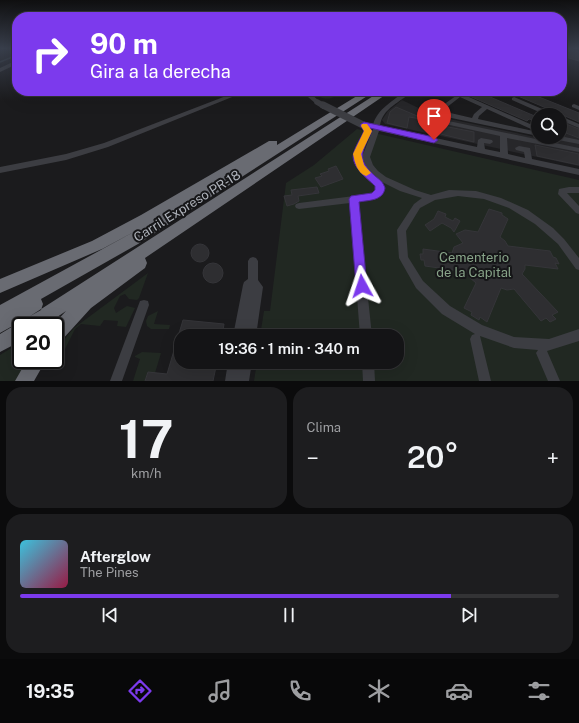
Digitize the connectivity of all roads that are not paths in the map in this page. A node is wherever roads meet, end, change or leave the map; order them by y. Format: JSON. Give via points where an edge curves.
{"nodes":[{"id":1,"x":231,"y":96,"type":"edge"},
{"id":2,"x":310,"y":96,"type":"edge"},
{"id":3,"x":350,"y":96,"type":"edge"},
{"id":4,"x":363,"y":96,"type":"edge"},
{"id":5,"x":380,"y":96,"type":"edge"},
{"id":6,"x":403,"y":96,"type":"edge"},
{"id":7,"x":514,"y":100,"type":"dead end"},
{"id":8,"x":486,"y":107,"type":"junction"},
{"id":9,"x":533,"y":108,"type":"edge"},
{"id":10,"x":429,"y":119,"type":"dead end"},
{"id":11,"x":474,"y":121,"type":"junction"},
{"id":12,"x":567,"y":122,"type":"edge"},
{"id":13,"x":364,"y":125,"type":"junction"},
{"id":14,"x":495,"y":125,"type":"junction"},
{"id":15,"x":579,"y":126,"type":"edge"},
{"id":16,"x":506,"y":127,"type":"junction"},
{"id":17,"x":531,"y":127,"type":"edge"},
{"id":18,"x":376,"y":128,"type":"junction"},
{"id":19,"x":531,"y":132,"type":"edge"},
{"id":20,"x":502,"y":135,"type":"junction"},
{"id":21,"x":567,"y":140,"type":"edge"},
{"id":22,"x":490,"y":142,"type":"dead end"},
{"id":23,"x":579,"y":142,"type":"edge"},
{"id":24,"x":518,"y":148,"type":"dead end"},
{"id":25,"x":481,"y":150,"type":"junction"},
{"id":26,"x":579,"y":150,"type":"edge"},
{"id":27,"x":504,"y":155,"type":"junction"},
{"id":28,"x":529,"y":161,"type":"junction"},
{"id":29,"x":0,"y":170,"type":"edge"},
{"id":30,"x":579,"y":172,"type":"edge"},
{"id":31,"x":579,"y":190,"type":"edge"},
{"id":32,"x":431,"y":198,"type":"junction"},
{"id":33,"x":354,"y":199,"type":"junction"},
{"id":34,"x":299,"y":206,"type":"dead end"},
{"id":35,"x":579,"y":211,"type":"edge"},
{"id":36,"x":176,"y":230,"type":"junction"},
{"id":37,"x":102,"y":259,"type":"junction"},
{"id":38,"x":253,"y":261,"type":"dead end"},
{"id":39,"x":579,"y":266,"type":"edge"},
{"id":40,"x":253,"y":282,"type":"junction"},
{"id":41,"x":0,"y":286,"type":"edge"},
{"id":42,"x":144,"y":305,"type":"dead end"},
{"id":43,"x":0,"y":314,"type":"edge"},
{"id":44,"x":44,"y":317,"type":"edge"},
{"id":45,"x":0,"y":325,"type":"edge"},
{"id":46,"x":64,"y":325,"type":"edge"},
{"id":47,"x":240,"y":329,"type":"edge"},
{"id":48,"x":251,"y":329,"type":"edge"},
{"id":49,"x":365,"y":329,"type":"edge"},
{"id":50,"x":579,"y":335,"type":"edge"},
{"id":51,"x":12,"y":337,"type":"edge"},
{"id":52,"x":476,"y":339,"type":"junction"},
{"id":53,"x":0,"y":344,"type":"edge"},
{"id":54,"x":542,"y":353,"type":"junction"},
{"id":55,"x":31,"y":369,"type":"edge"},
{"id":56,"x":233,"y":369,"type":"edge"},
{"id":57,"x":245,"y":369,"type":"edge"},
{"id":58,"x":368,"y":369,"type":"edge"},
{"id":59,"x":24,"y":381,"type":"edge"},
{"id":60,"x":116,"y":381,"type":"edge"},
{"id":61,"x":231,"y":381,"type":"edge"},
{"id":62,"x":243,"y":381,"type":"edge"},
{"id":63,"x":369,"y":381,"type":"edge"},
{"id":64,"x":486,"y":381,"type":"edge"},
{"id":65,"x":554,"y":381,"type":"edge"}],
"edges":[{"from":1,"to":29,"type":"street","via":[[106,145],[66,157]]},
{"from":2,"to":13,"type":"street","bridge":true,"via":[[336,113]]},
{"from":3,"to":41,"type":"highway","via":[[146,219],[96,245]]},
{"from":4,"to":37,"type":"highway","name":"Carril Expreso PR-18"},
{"from":5,"to":36,"type":"highway"},
{"from":6,"to":18,"type":"street","via":[[388,106],[378,120]]},
{"from":7,"to":9,"type":"street"},
{"from":8,"to":11,"type":"street"},
{"from":8,"to":11,"type":"street","via":[[460,96],[438,111]]},
{"from":8,"to":17,"type":"street"},
{"from":10,"to":20,"type":"street"},
{"from":11,"to":14,"type":"street"},
{"from":12,"to":15,"type":"street"},
{"from":13,"to":18,"type":"street"},
{"from":13,"to":33,"type":"street","via":[[368,131],[357,154],[358,160],[363,170],[379,184],[380,192],[374,196]]},
{"from":14,"to":16,"type":"street"},
{"from":14,"to":20,"type":"street"},
{"from":16,"to":19,"type":"street"},
{"from":16,"to":20,"type":"street"},
{"from":18,"to":25,"type":"street"},
{"from":18,"to":32,"type":"street","via":[[366,156],[372,169],[394,186]]},
{"from":20,"to":26,"type":"street"},
{"from":20,"to":27,"type":"street"},
{"from":21,"to":23,"type":"street"},
{"from":22,"to":25,"type":"street","via":[[481,140]]},
{"from":24,"to":28,"type":"street","via":[[528,150]]},
{"from":25,"to":27,"type":"street"},
{"from":27,"to":28,"type":"street"},
{"from":28,"to":30,"type":"street"},
{"from":31,"to":35,"type":"street","via":[[562,191],[562,194]]},
{"from":32,"to":39,"type":"street","via":[[444,194],[467,193],[509,204],[535,218],[551,231]]},
{"from":32,"to":52,"type":"street","via":[[415,208],[404,224],[401,244],[404,260],[412,281],[428,302],[454,326]]},
{"from":33,"to":34,"type":"street"},
{"from":33,"to":49,"type":"street"},
{"from":36,"to":44,"type":"highway"},
{"from":36,"to":46,"type":"highway","via":[[157,251],[85,303]]},
{"from":37,"to":43,"type":"highway","name":"Carril Expreso PR-18"},
{"from":37,"to":45,"type":"highway"},
{"from":38,"to":40,"type":"street"},
{"from":40,"to":47,"type":"street","via":[[248,285]]},
{"from":40,"to":48,"type":"street","via":[[258,287]]},
{"from":42,"to":60,"type":"street"},
{"from":50,"to":54,"type":"street","via":[[558,350]]},
{"from":51,"to":53,"type":"highway"},
{"from":52,"to":54,"type":"street","via":[[509,351]]},
{"from":52,"to":64,"type":"street"},
{"from":54,"to":65,"type":"street"},
{"from":55,"to":59,"type":"highway"},
{"from":56,"to":61,"type":"street"},
{"from":57,"to":62,"type":"street"},
{"from":58,"to":63,"type":"street"}]}
